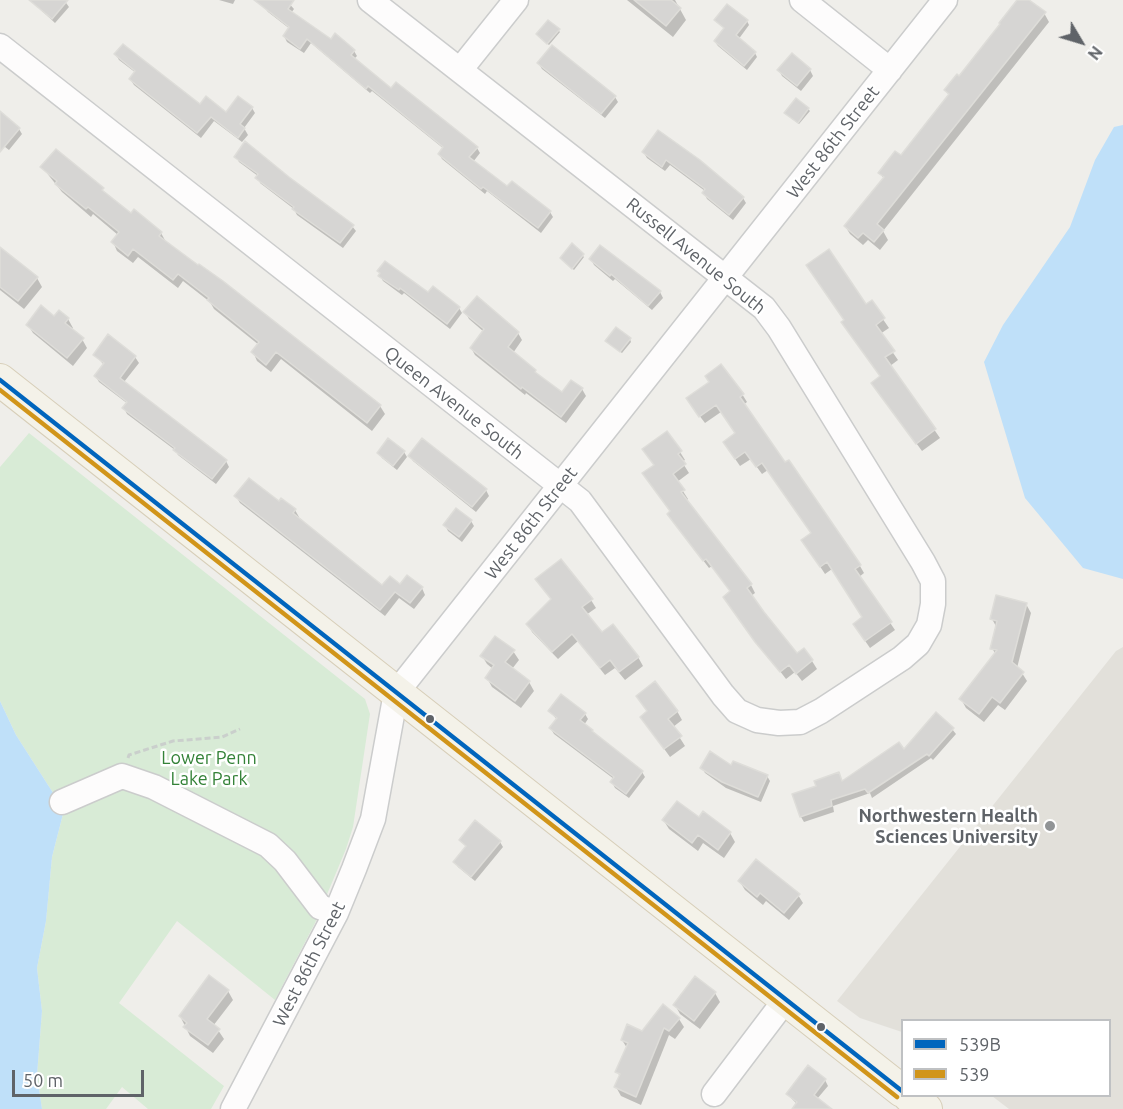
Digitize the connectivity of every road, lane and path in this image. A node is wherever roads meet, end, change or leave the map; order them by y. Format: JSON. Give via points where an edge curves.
{"nodes":[{"id":1,"x":370,"y":0,"type":"edge"},
{"id":2,"x":516,"y":0,"type":"edge"},
{"id":3,"x":802,"y":0,"type":"edge"},
{"id":4,"x":945,"y":0,"type":"edge"},
{"id":5,"x":0,"y":46,"type":"edge"},
{"id":6,"x":460,"y":70,"type":"junction"},
{"id":7,"x":890,"y":70,"type":"junction"},
{"id":8,"x":727,"y":277,"type":"junction"},
{"id":9,"x":0,"y":380,"type":"edge"},
{"id":10,"x":560,"y":486,"type":"junction"},
{"id":11,"x":877,"y":674,"type":"joint"},
{"id":12,"x":396,"y":693,"type":"junction"},
{"id":13,"x":240,"y":729,"type":"dead end"},
{"id":14,"x":129,"y":755,"type":"dead end"},
{"id":15,"x":62,"y":802,"type":"dead end"},
{"id":16,"x":336,"y":913,"type":"junction"},
{"id":17,"x":786,"y":999,"type":"junction"},
{"id":18,"x":901,"y":1089,"type":"edge"},
{"id":19,"x":714,"y":1094,"type":"dead end"},
{"id":20,"x":911,"y":1097,"type":"edge"},
{"id":21,"x":233,"y":1109,"type":"edge"},
{"id":22,"x":926,"y":1109,"type":"edge"}],
"edges":[{"from":1,"to":6,"type":"street","name":"Russell Avenue South"},
{"from":2,"to":6,"type":"street"},
{"from":3,"to":7,"type":"street"},
{"from":4,"to":7,"type":"street","name":"West 86th Street"},
{"from":5,"to":10,"type":"street","name":"Queen Avenue South"},
{"from":6,"to":8,"type":"street","name":"Russell Avenue South"},
{"from":7,"to":8,"type":"street","name":"West 86th Street"},
{"from":8,"to":10,"type":"street","name":"West 86th Street"},
{"from":8,"to":11,"type":"street","name":"Russell Avenue South","via":[[764,308],[779,328],[933,581],[930,625],[918,644]]},
{"from":9,"to":12,"type":"main road"},
{"from":10,"to":11,"type":"street","name":"Queen Avenue South","via":[[580,501],[737,711],[757,720],[800,722]]},
{"from":10,"to":12,"type":"street","name":"West 86th Street"},
{"from":12,"to":16,"type":"street","name":"West 86th Street","via":[[373,819]]},
{"from":12,"to":17,"type":"main road"},
{"from":13,"to":14,"type":"path","via":[[222,737],[173,741]]},
{"from":15,"to":16,"type":"street","via":[[122,776],[154,787],[268,844],[320,907]]},
{"from":16,"to":21,"type":"street","name":"West 86th Street"},
{"from":17,"to":18,"type":"main road"},
{"from":17,"to":19,"type":"street"},
{"from":20,"to":22,"type":"main road"}]}
